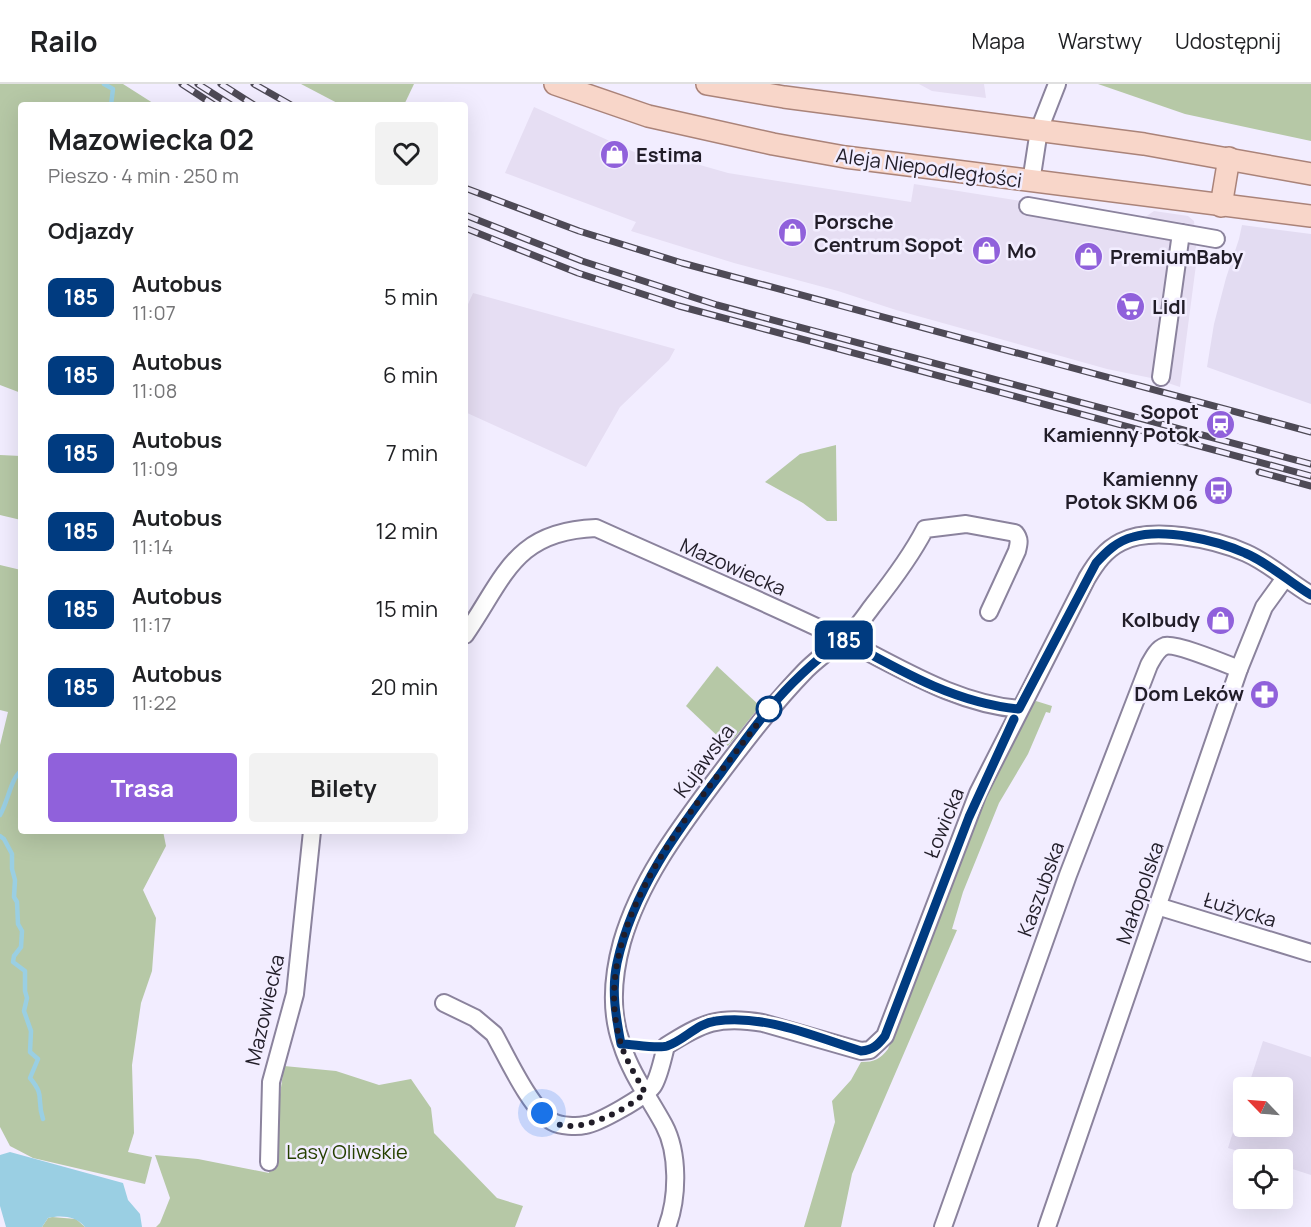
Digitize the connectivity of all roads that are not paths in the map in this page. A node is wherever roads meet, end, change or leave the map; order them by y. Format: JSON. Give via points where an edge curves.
{"nodes":[{"id":1,"x":555,"y":84,"type":"edge"},
{"id":2,"x":706,"y":84,"type":"edge"},
{"id":3,"x":1057,"y":84,"type":"edge"},
{"id":4,"x":1039,"y":130,"type":"junction"},
{"id":5,"x":1229,"y":158,"type":"junction"},
{"id":6,"x":1311,"y":174,"type":"edge"},
{"id":7,"x":1031,"y":182,"type":"junction"},
{"id":8,"x":1028,"y":206,"type":"dead end"},
{"id":9,"x":1221,"y":206,"type":"junction"},
{"id":10,"x":1311,"y":216,"type":"edge"},
{"id":11,"x":1181,"y":233,"type":"junction"},
{"id":12,"x":1216,"y":239,"type":"dead end"},
{"id":13,"x":1161,"y":377,"type":"dead end"},
{"id":14,"x":1285,"y":579,"type":"junction"},
{"id":15,"x":1311,"y":595,"type":"edge"},
{"id":16,"x":989,"y":612,"type":"dead end"},
{"id":17,"x":468,"y":630,"type":"edge"},
{"id":18,"x":843,"y":639,"type":"junction"},
{"id":19,"x":1239,"y":669,"type":"junction"},
{"id":20,"x":1019,"y":709,"type":"junction"},
{"id":21,"x":312,"y":834,"type":"edge"},
{"id":22,"x":1157,"y":906,"type":"junction"},
{"id":23,"x":1311,"y":953,"type":"edge"},
{"id":24,"x":444,"y":1003,"type":"dead end"},
{"id":25,"x":645,"y":1093,"type":"junction"},
{"id":26,"x":269,"y":1162,"type":"dead end"},
{"id":27,"x":667,"y":1227,"type":"edge"},
{"id":28,"x":943,"y":1227,"type":"edge"},
{"id":29,"x":1047,"y":1227,"type":"edge"}],
"edges":[{"from":1,"to":7,"type":"main road","name":"Aleja Niepodległości","via":[[648,116],[773,144]]},
{"from":2,"to":4,"type":"main road"},
{"from":3,"to":4,"type":"street"},
{"from":4,"to":5,"type":"main road"},
{"from":4,"to":7,"type":"street"},
{"from":5,"to":6,"type":"main road"},
{"from":5,"to":9,"type":"main road"},
{"from":7,"to":9,"type":"main road","name":"Aleja Niepodległości"},
{"from":8,"to":11,"type":"street"},
{"from":9,"to":10,"type":"main road","name":"Aleja Niepodległości"},
{"from":11,"to":12,"type":"street"},
{"from":11,"to":13,"type":"street"},
{"from":14,"to":15,"type":"street","name":"Łowicka"},
{"from":14,"to":19,"type":"street","name":"Małopolska","via":[[1264,607]]},
{"from":14,"to":20,"type":"street","name":"Łowicka","via":[[1246,553],[1213,540],[1152,535],[1121,542],[1096,563]]},
{"from":16,"to":18,"type":"street","name":"Kujawska","via":[[1020,542],[1015,533],[966,524],[925,529],[914,551],[855,629]]},
{"from":17,"to":18,"type":"street","name":"Mazowiecka","via":[[513,562],[527,548],[550,536],[596,528]]},
{"from":18,"to":20,"type":"street","name":"Mazowiecka","via":[[950,694]]},
{"from":18,"to":25,"type":"street","name":"Kujawska","via":[[770,707],[680,828],[636,905],[614,984],[621,1044]]},
{"from":19,"to":22,"type":"street","name":"Małopolska"},
{"from":19,"to":28,"type":"street","name":"Kaszubska","via":[[1176,646],[1165,646],[1149,665],[1068,875]]},
{"from":20,"to":25,"type":"street","name":"Łowicka","via":[[969,817],[885,1036],[870,1050],[861,1051],[763,1023],[715,1021],[666,1046],[654,1086]]},
{"from":21,"to":26,"type":"street","name":"Mazowiecka","via":[[295,994],[271,1082]]},
{"from":22,"to":23,"type":"street","name":"Łużycka"},
{"from":22,"to":29,"type":"street","name":"Małopolska"},
{"from":24,"to":25,"type":"street","via":[[475,1018],[494,1034],[533,1102],[555,1123],[586,1125]]},
{"from":25,"to":27,"type":"street","name":"Kujawska","via":[[665,1127],[676,1173]]}]}
